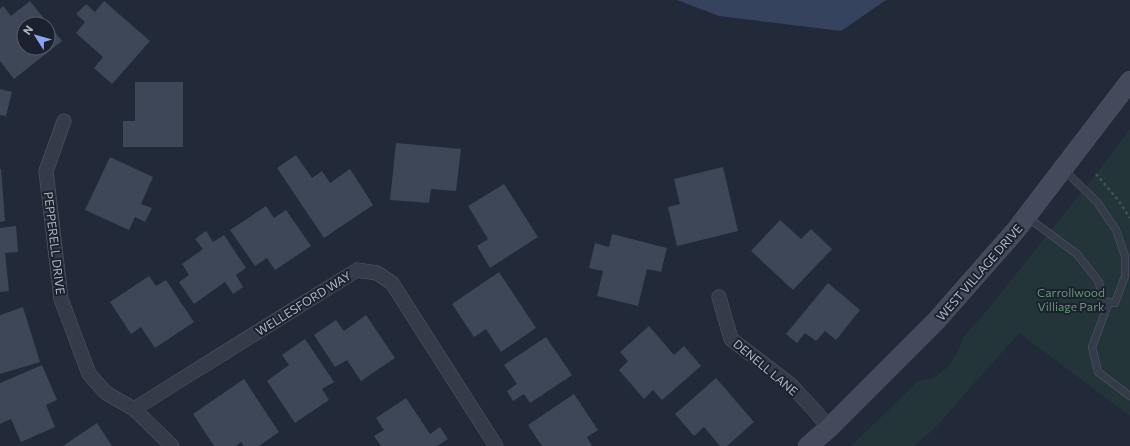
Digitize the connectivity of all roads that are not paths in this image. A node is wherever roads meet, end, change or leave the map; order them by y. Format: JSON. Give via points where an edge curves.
{"nodes":[{"id":1,"x":1130,"y":81,"type":"edge"},
{"id":2,"x":64,"y":121,"type":"dead end"},
{"id":3,"x":1063,"y":169,"type":"junction"},
{"id":4,"x":1026,"y":217,"type":"junction"},
{"id":5,"x":719,"y":297,"type":"dead end"},
{"id":6,"x":1109,"y":302,"type":"junction"},
{"id":7,"x":1130,"y":396,"type":"edge"},
{"id":8,"x":134,"y":409,"type":"junction"},
{"id":9,"x":829,"y":428,"type":"junction"},
{"id":10,"x":172,"y":446,"type":"edge"},
{"id":11,"x":496,"y":446,"type":"edge"},
{"id":12,"x":808,"y":446,"type":"edge"}],
"edges":[{"from":1,"to":3,"type":"street","name":"WEST VILLAGE DRIVE"},
{"from":2,"to":8,"type":"street","name":"PEPPERELL DRIVE","via":[[46,171],[61,299],[89,374],[106,392]]},
{"from":3,"to":4,"type":"street","name":"WEST VILLAGE DRIVE"},
{"from":3,"to":6,"type":"lane","via":[[1097,202],[1116,230],[1125,256],[1125,276],[1115,303]]},
{"from":4,"to":6,"type":"lane","via":[[1077,254],[1099,282],[1102,301]]},
{"from":4,"to":9,"type":"street","name":"WEST VILLAGE DRIVE","via":[[936,320]]},
{"from":5,"to":9,"type":"street","name":"DENELL LANE","via":[[731,339],[790,385]]},
{"from":6,"to":7,"type":"lane","via":[[1092,347],[1098,372]]},
{"from":8,"to":10,"type":"street","name":"PEPPERELL DRIVE"},
{"from":8,"to":11,"type":"street","name":"WELLESFORD WAY","via":[[357,270],[377,273],[392,282]]},
{"from":9,"to":12,"type":"street","name":"WEST VILLAGE DRIVE"}]}
